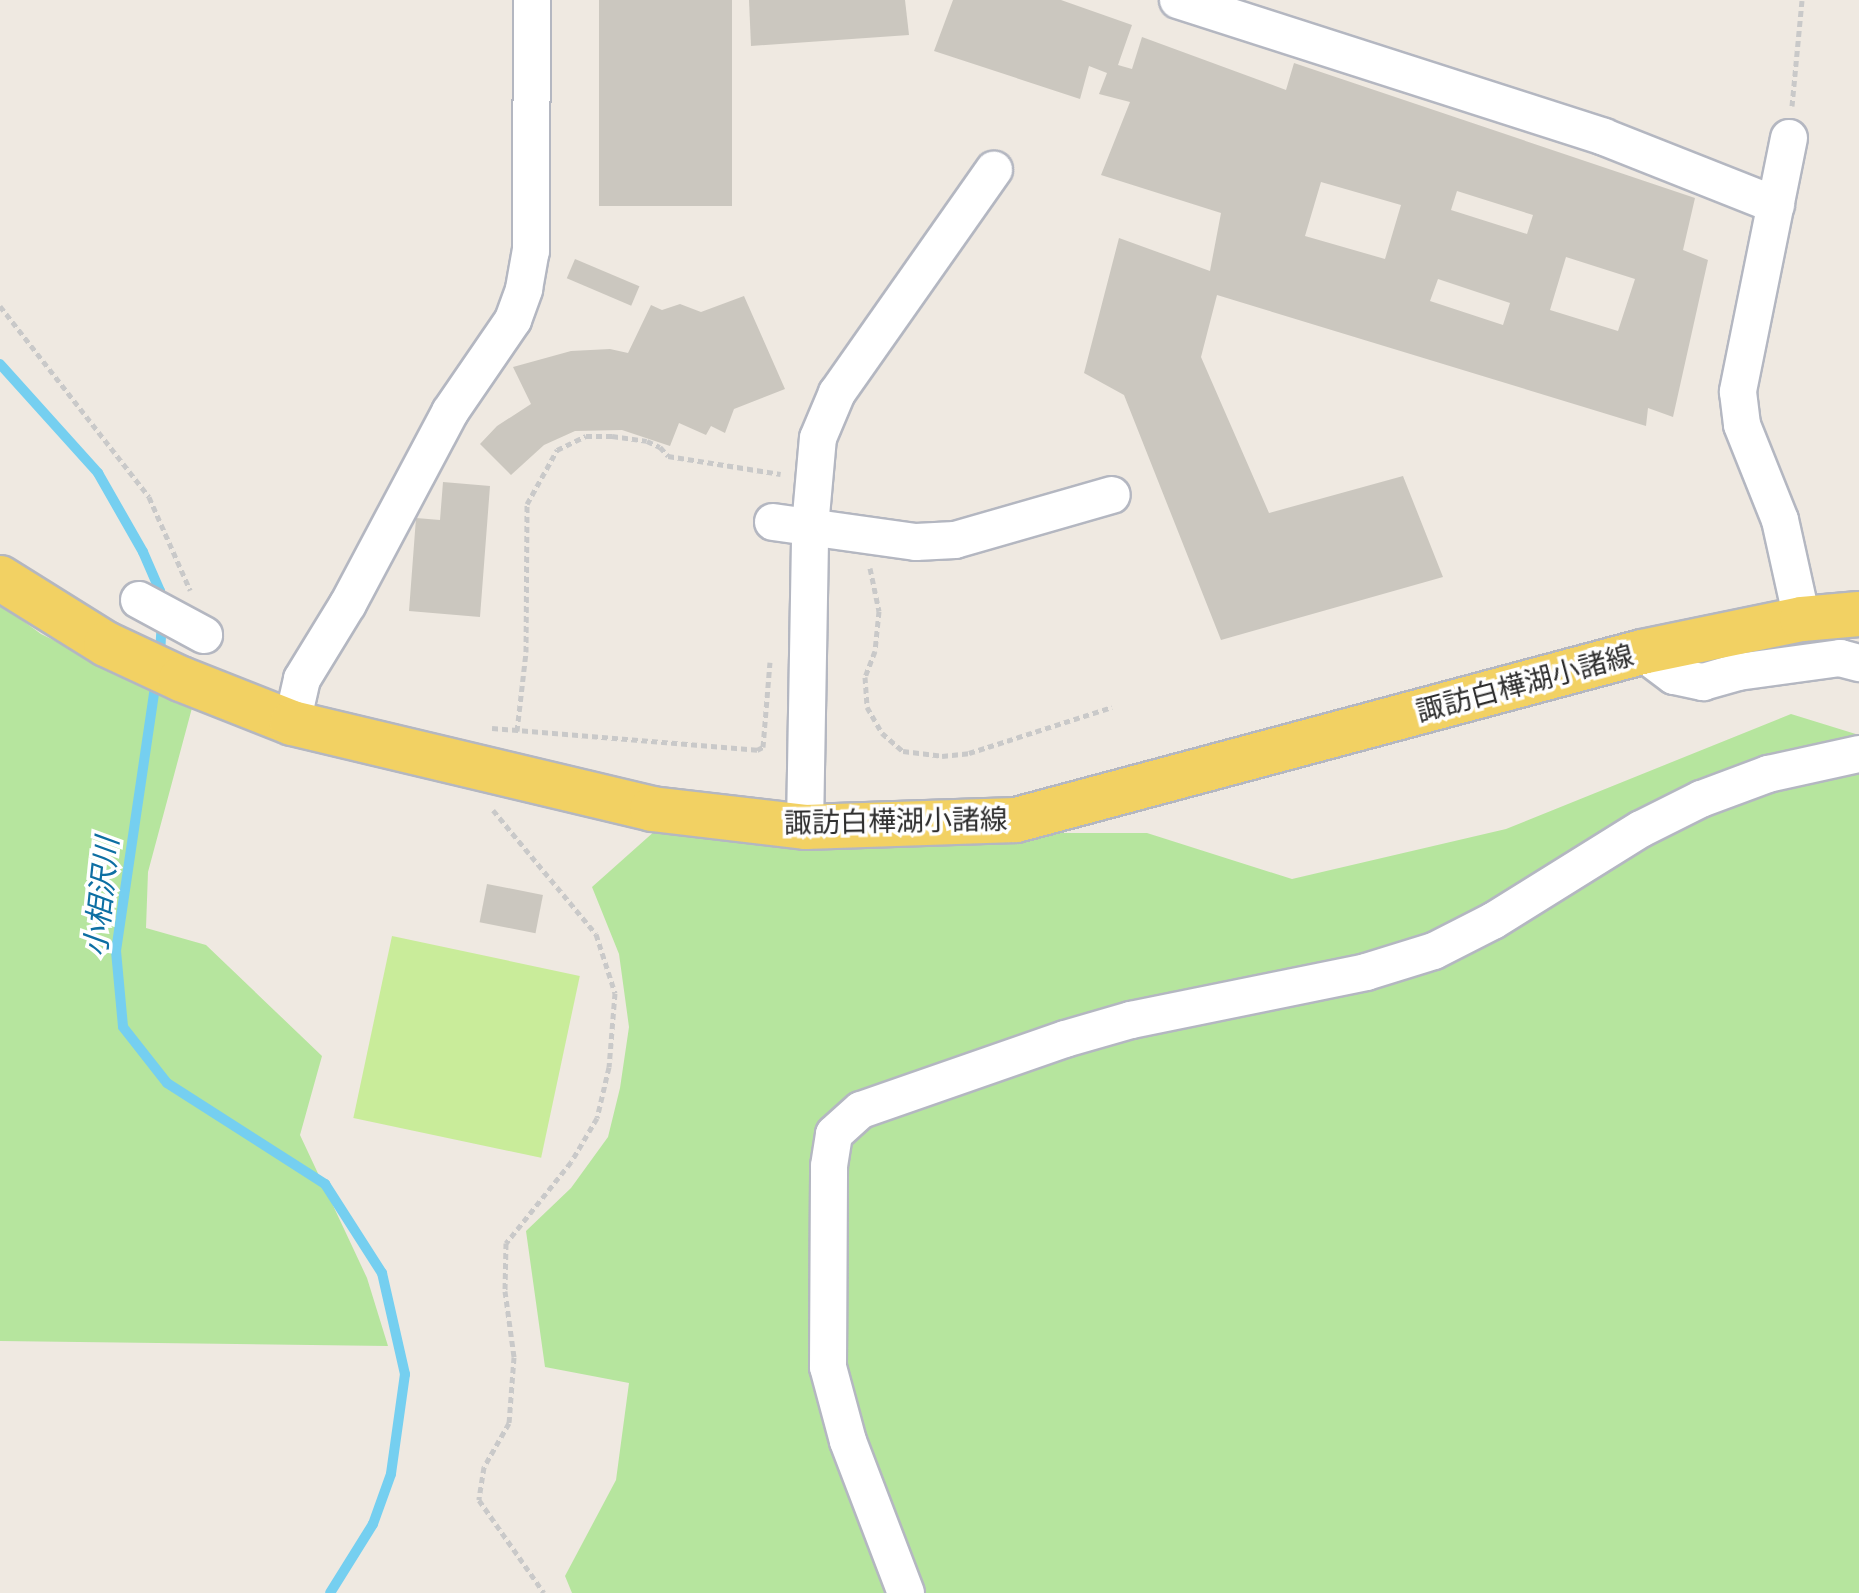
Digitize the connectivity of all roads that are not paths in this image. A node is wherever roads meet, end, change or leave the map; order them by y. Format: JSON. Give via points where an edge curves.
{"nodes":[{"id":1,"x":532,"y":0,"type":"edge"},
{"id":2,"x":1178,"y":0,"type":"edge"},
{"id":3,"x":1789,"y":138,"type":"road end"},
{"id":4,"x":994,"y":170,"type":"dead end"},
{"id":5,"x":1776,"y":205,"type":"junction"},
{"id":6,"x":1112,"y":495,"type":"dead end"},
{"id":7,"x":773,"y":522,"type":"dead end"},
{"id":8,"x":810,"y":527,"type":"junction"},
{"id":9,"x":0,"y":578,"type":"edge"},
{"id":10,"x":139,"y":600,"type":"dead end"},
{"id":11,"x":1859,"y":614,"type":"edge"},
{"id":12,"x":1802,"y":619,"type":"junction"},
{"id":13,"x":204,"y":635,"type":"road end"},
{"id":14,"x":1642,"y":652,"type":"junction"},
{"id":15,"x":1859,"y":663,"type":"edge"},
{"id":16,"x":292,"y":723,"type":"junction"},
{"id":17,"x":1859,"y":754,"type":"edge"},
{"id":18,"x":805,"y":827,"type":"junction"},
{"id":19,"x":906,"y":1593,"type":"edge"}],
"edges":[{"from":1,"to":16,"type":"street","via":[[531,251],[524,289],[513,320],[450,412],[302,679]]},
{"from":2,"to":5,"type":"street","via":[[1604,137]]},
{"from":3,"to":5,"type":"street"},
{"from":4,"to":8,"type":"street","via":[[837,393],[818,438]]},
{"from":5,"to":12,"type":"street","via":[[1738,392],[1742,425],[1780,520]]},
{"from":6,"to":8,"type":"street","via":[[955,540],[916,542]]},
{"from":7,"to":8,"type":"street"},
{"from":8,"to":18,"type":"street"},
{"from":9,"to":16,"type":"main road","name":"諏訪白樺湖小諸線","via":[[106,644]]},
{"from":10,"to":13,"type":"street"},
{"from":11,"to":12,"type":"main road","name":"諏訪白樺湖小諸線"},
{"from":12,"to":14,"type":"main road","name":"諏訪白樺湖小諸線"},
{"from":14,"to":15,"type":"street","via":[[1674,676],[1703,682],[1840,658]]},
{"from":14,"to":18,"type":"main road","name":"諏訪白樺湖小諸線","via":[[1016,820]]},
{"from":16,"to":18,"type":"main road","name":"諏訪白樺湖小諸線","via":[[652,809]]},
{"from":17,"to":19,"type":"street","via":[[1768,774],[1701,799],[1434,951],[1366,972],[1131,1020],[861,1110],[834,1134],[829,1166],[828,1367],[848,1441]]}]}
